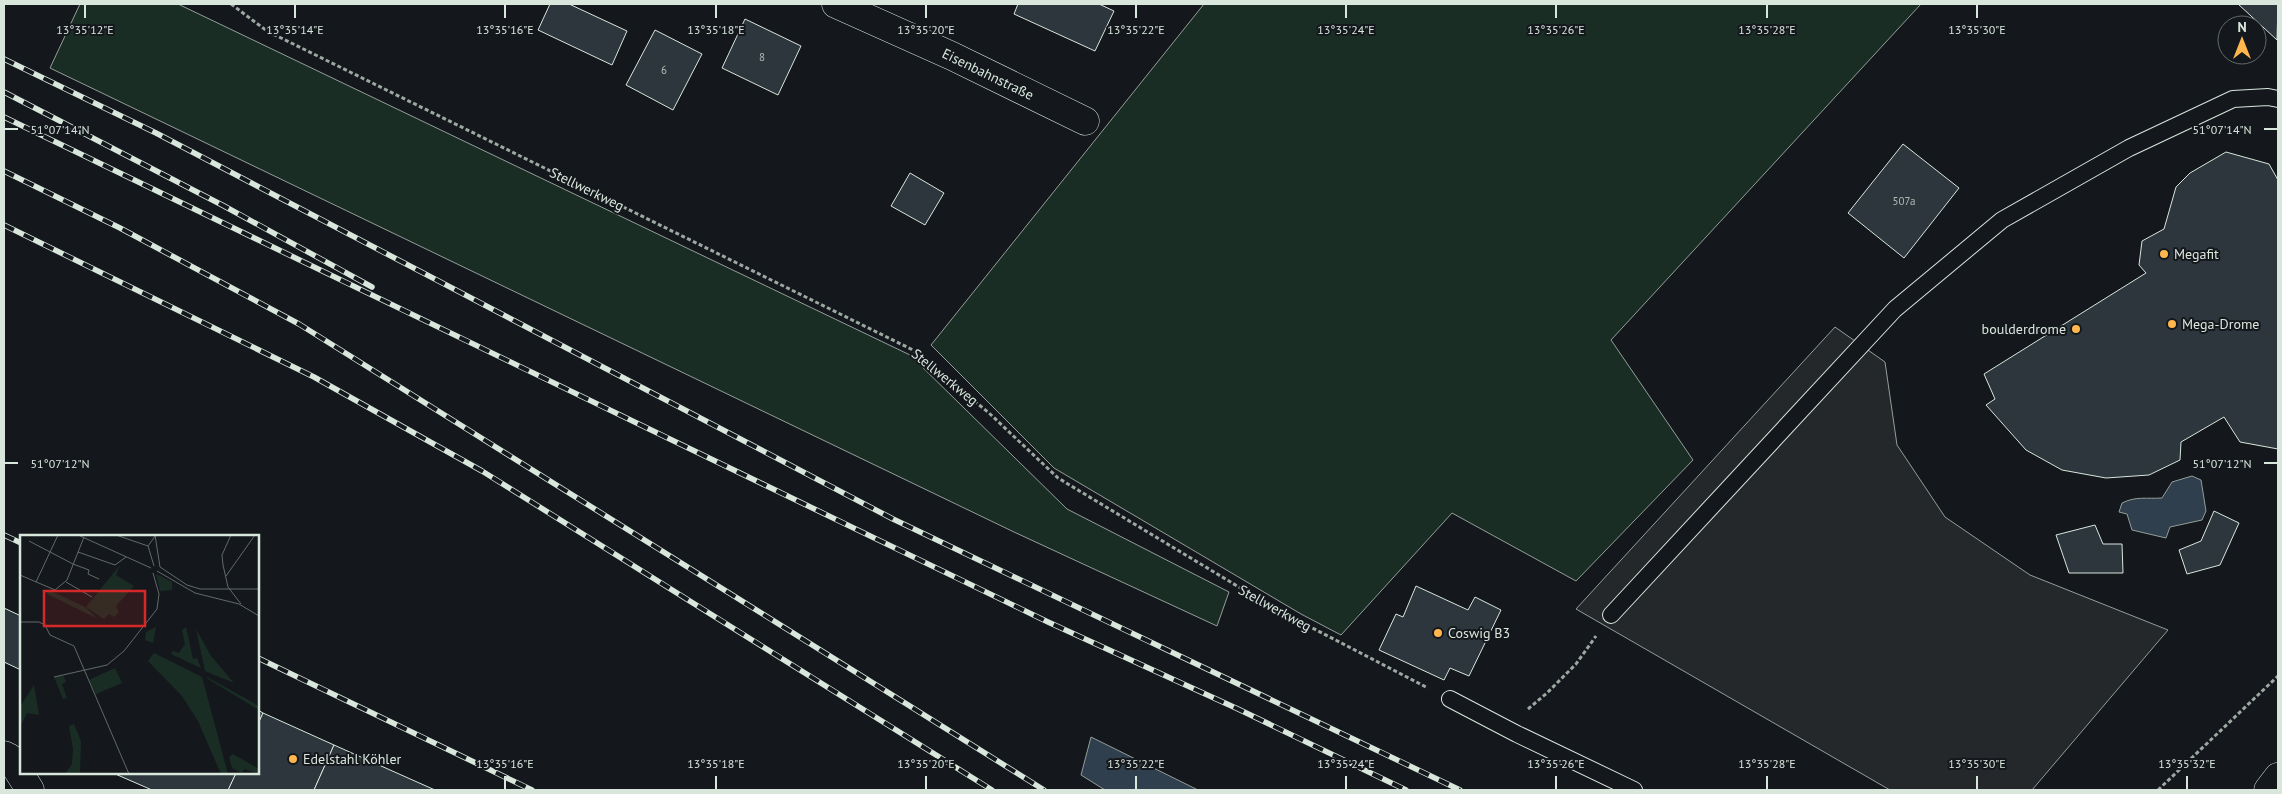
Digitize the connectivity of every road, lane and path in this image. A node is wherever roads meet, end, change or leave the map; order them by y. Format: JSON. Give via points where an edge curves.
{"nodes":[{"id":1,"x":231,"y":4,"type":"edge"},
{"id":2,"x":836,"y":4,"type":"edge"},
{"id":3,"x":2278,"y":99,"type":"edge"},
{"id":4,"x":1085,"y":120,"type":"dead end"},
{"id":5,"x":1612,"y":615,"type":"joint"},
{"id":6,"x":2278,"y":676,"type":"edge"},
{"id":7,"x":1450,"y":700,"type":"joint"},
{"id":8,"x":1516,"y":734,"type":"junction"},
{"id":9,"x":4,"y":755,"type":"edge"},
{"id":10,"x":2278,"y":778,"type":"edge"},
{"id":11,"x":30,"y":790,"type":"edge"},
{"id":12,"x":1634,"y":790,"type":"edge"},
{"id":13,"x":2158,"y":790,"type":"edge"},
{"id":14,"x":2268,"y":790,"type":"edge"}],
"edges":[{"from":1,"to":7,"type":"path","name":"Stellwerkweg","via":[[267,31],[911,349],[989,413],[1058,478],[1272,608]]},
{"from":2,"to":4,"type":"street","name":"Eisenbahnstraße"},
{"from":3,"to":5,"type":"lane","via":[[2268,96],[2234,99],[2129,148],[2002,220],[1895,309]]},
{"from":5,"to":8,"type":"path","via":[[1576,664],[1547,694],[1529,707]]},
{"from":6,"to":13,"type":"path"},
{"from":7,"to":8,"type":"lane"},
{"from":8,"to":12,"type":"lane"},
{"from":9,"to":11,"type":"street","via":[[10,758]]},
{"from":10,"to":14,"type":"street"}]}
